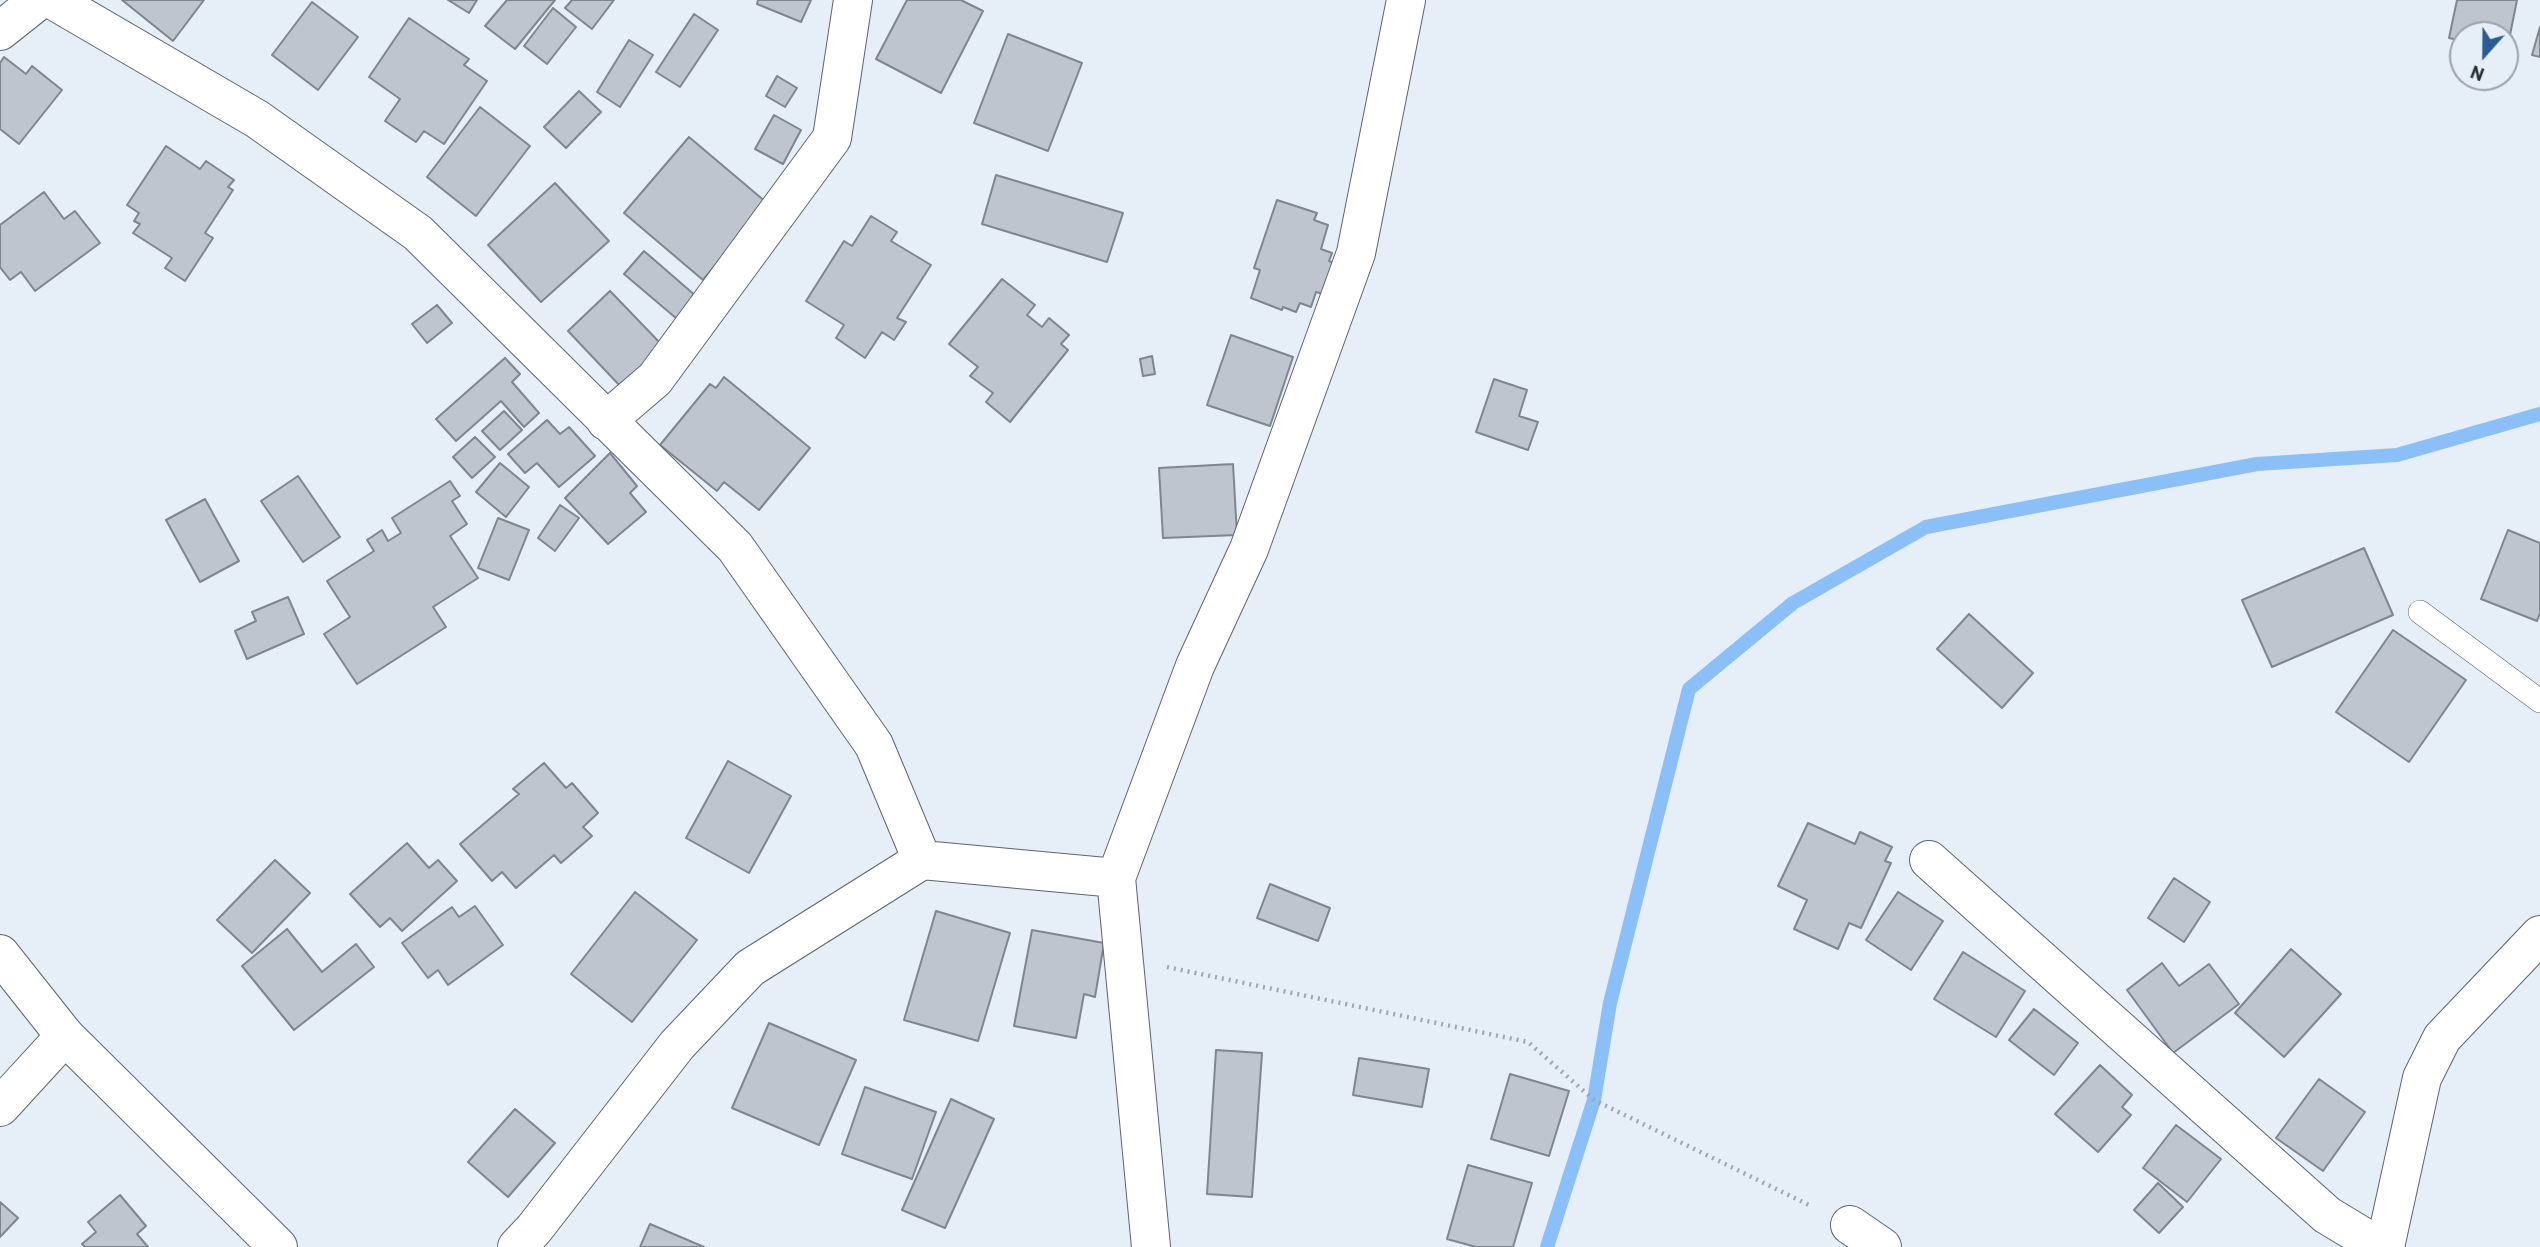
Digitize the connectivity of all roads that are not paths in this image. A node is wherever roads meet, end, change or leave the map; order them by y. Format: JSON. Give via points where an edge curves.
{"nodes":[{"id":1,"x":39,"y":0,"type":"edge"},
{"id":2,"x":53,"y":0,"type":"edge"},
{"id":3,"x":853,"y":0,"type":"edge"},
{"id":4,"x":1406,"y":0,"type":"edge"},
{"id":5,"x":0,"y":31,"type":"edge"},
{"id":6,"x":606,"y":421,"type":"junction"},
{"id":7,"x":2420,"y":611,"type":"dead end"},
{"id":8,"x":2540,"y":701,"type":"edge"},
{"id":9,"x":922,"y":860,"type":"junction"},
{"id":10,"x":1929,"y":860,"type":"dead end"},
{"id":11,"x":1116,"y":878,"type":"junction"},
{"id":12,"x":2540,"y":935,"type":"edge"},
{"id":13,"x":0,"y":954,"type":"edge"},
{"id":14,"x":65,"y":1036,"type":"junction"},
{"id":15,"x":0,"y":1107,"type":"edge"},
{"id":16,"x":1850,"y":1225,"type":"road end"},
{"id":17,"x":278,"y":1247,"type":"edge"},
{"id":18,"x":517,"y":1247,"type":"edge"},
{"id":19,"x":1151,"y":1247,"type":"edge"},
{"id":20,"x":1882,"y":1247,"type":"edge"},
{"id":21,"x":2383,"y":1247,"type":"edge"}],
"edges":[{"from":1,"to":5,"type":"street"},
{"from":2,"to":6,"type":"street","via":[[257,119],[418,233]]},
{"from":3,"to":6,"type":"street","via":[[832,138],[655,379]]},
{"from":4,"to":11,"type":"street","via":[[1356,253],[1249,549],[1195,666]]},
{"from":6,"to":9,"type":"street","via":[[735,547],[874,745]]},
{"from":7,"to":8,"type":"lane"},
{"from":9,"to":11,"type":"street"},
{"from":9,"to":18,"type":"street","via":[[750,968],[677,1045]]},
{"from":10,"to":21,"type":"street","via":[[2327,1215]]},
{"from":11,"to":19,"type":"street"},
{"from":12,"to":21,"type":"street","via":[[2442,1038],[2422,1078]]},
{"from":13,"to":14,"type":"street"},
{"from":14,"to":15,"type":"street"},
{"from":14,"to":17,"type":"street"},
{"from":16,"to":20,"type":"street"}]}
